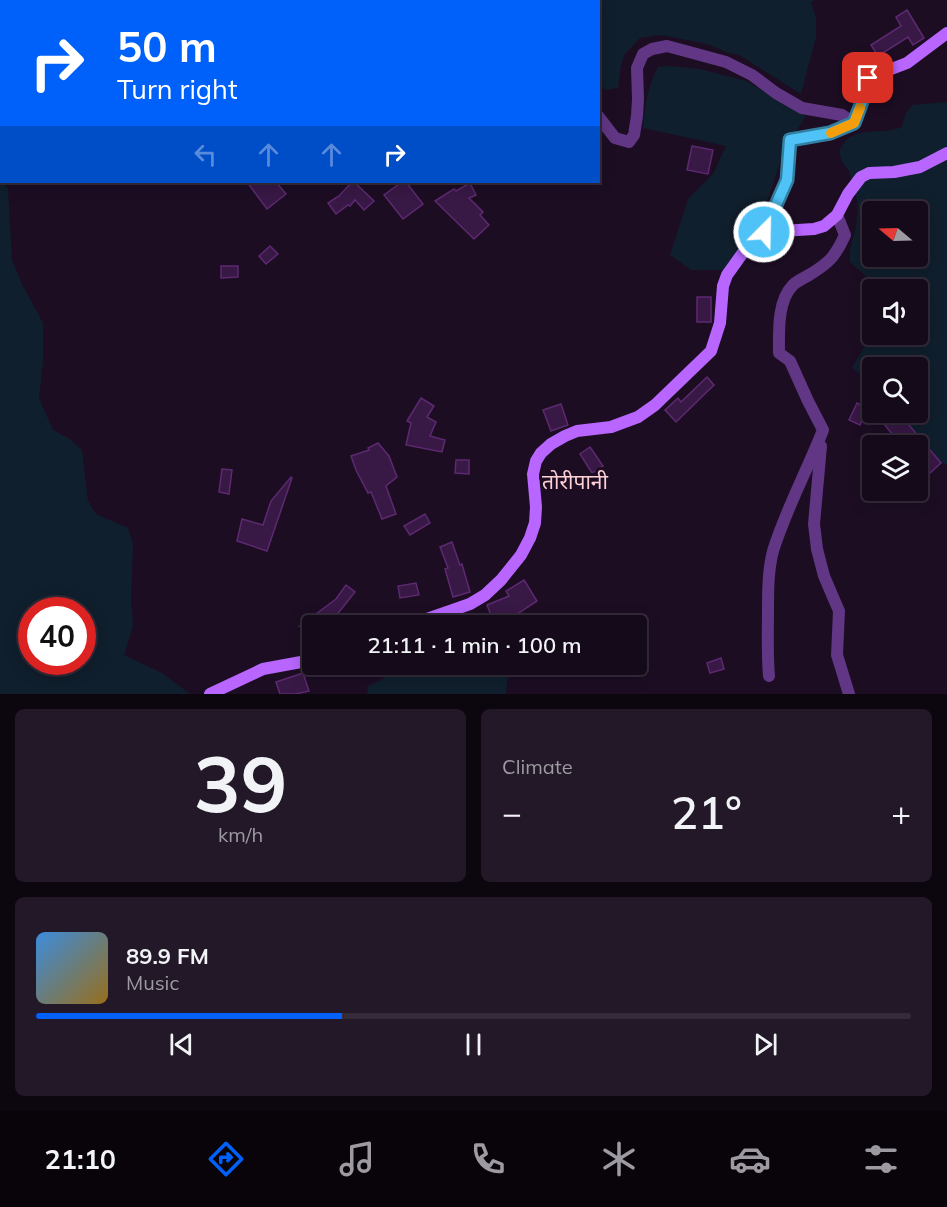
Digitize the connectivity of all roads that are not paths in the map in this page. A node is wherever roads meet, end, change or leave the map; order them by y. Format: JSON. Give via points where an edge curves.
{"nodes":[{"id":1,"x":947,"y":33,"type":"edge"},
{"id":2,"x":600,"y":119,"type":"edge"},
{"id":3,"x":854,"y":123,"type":"junction"},
{"id":4,"x":947,"y":153,"type":"edge"},
{"id":5,"x":837,"y":215,"type":"junction"},
{"id":6,"x":764,"y":232,"type":"junction"},
{"id":7,"x":823,"y":430,"type":"junction"},
{"id":8,"x":436,"y":615,"type":"edge"},
{"id":9,"x":302,"y":662,"type":"edge"},
{"id":10,"x":769,"y":675,"type":"dead end"},
{"id":11,"x":210,"y":694,"type":"edge"},
{"id":12,"x":849,"y":694,"type":"edge"}],
"edges":[{"from":1,"to":3,"type":"street","via":[[907,63],[868,78]]},
{"from":2,"to":3,"type":"street","via":[[615,138],[629,142],[638,116],[637,68],[643,54],[666,46],[726,62],[802,108],[842,115]]},
{"from":3,"to":6,"type":"street","via":[[830,133],[790,140],[787,180]]},
{"from":4,"to":5,"type":"street","via":[[920,167],[861,177]]},
{"from":5,"to":6,"type":"street","via":[[814,229]]},
{"from":5,"to":7,"type":"street","via":[[845,235],[837,252],[823,267],[793,285],[783,302],[780,321],[779,352],[790,361]]},
{"from":6,"to":8,"type":"street","via":[[727,275],[720,323],[711,351],[638,417],[611,428],[577,431],[541,453],[533,474],[535,523],[521,555],[485,595]]},
{"from":7,"to":10,"type":"street","via":[[772,553],[768,583]]},
{"from":7,"to":12,"type":"street","via":[[814,524],[824,576],[839,611],[837,655]]},
{"from":9,"to":11,"type":"street","via":[[263,669]]}]}
